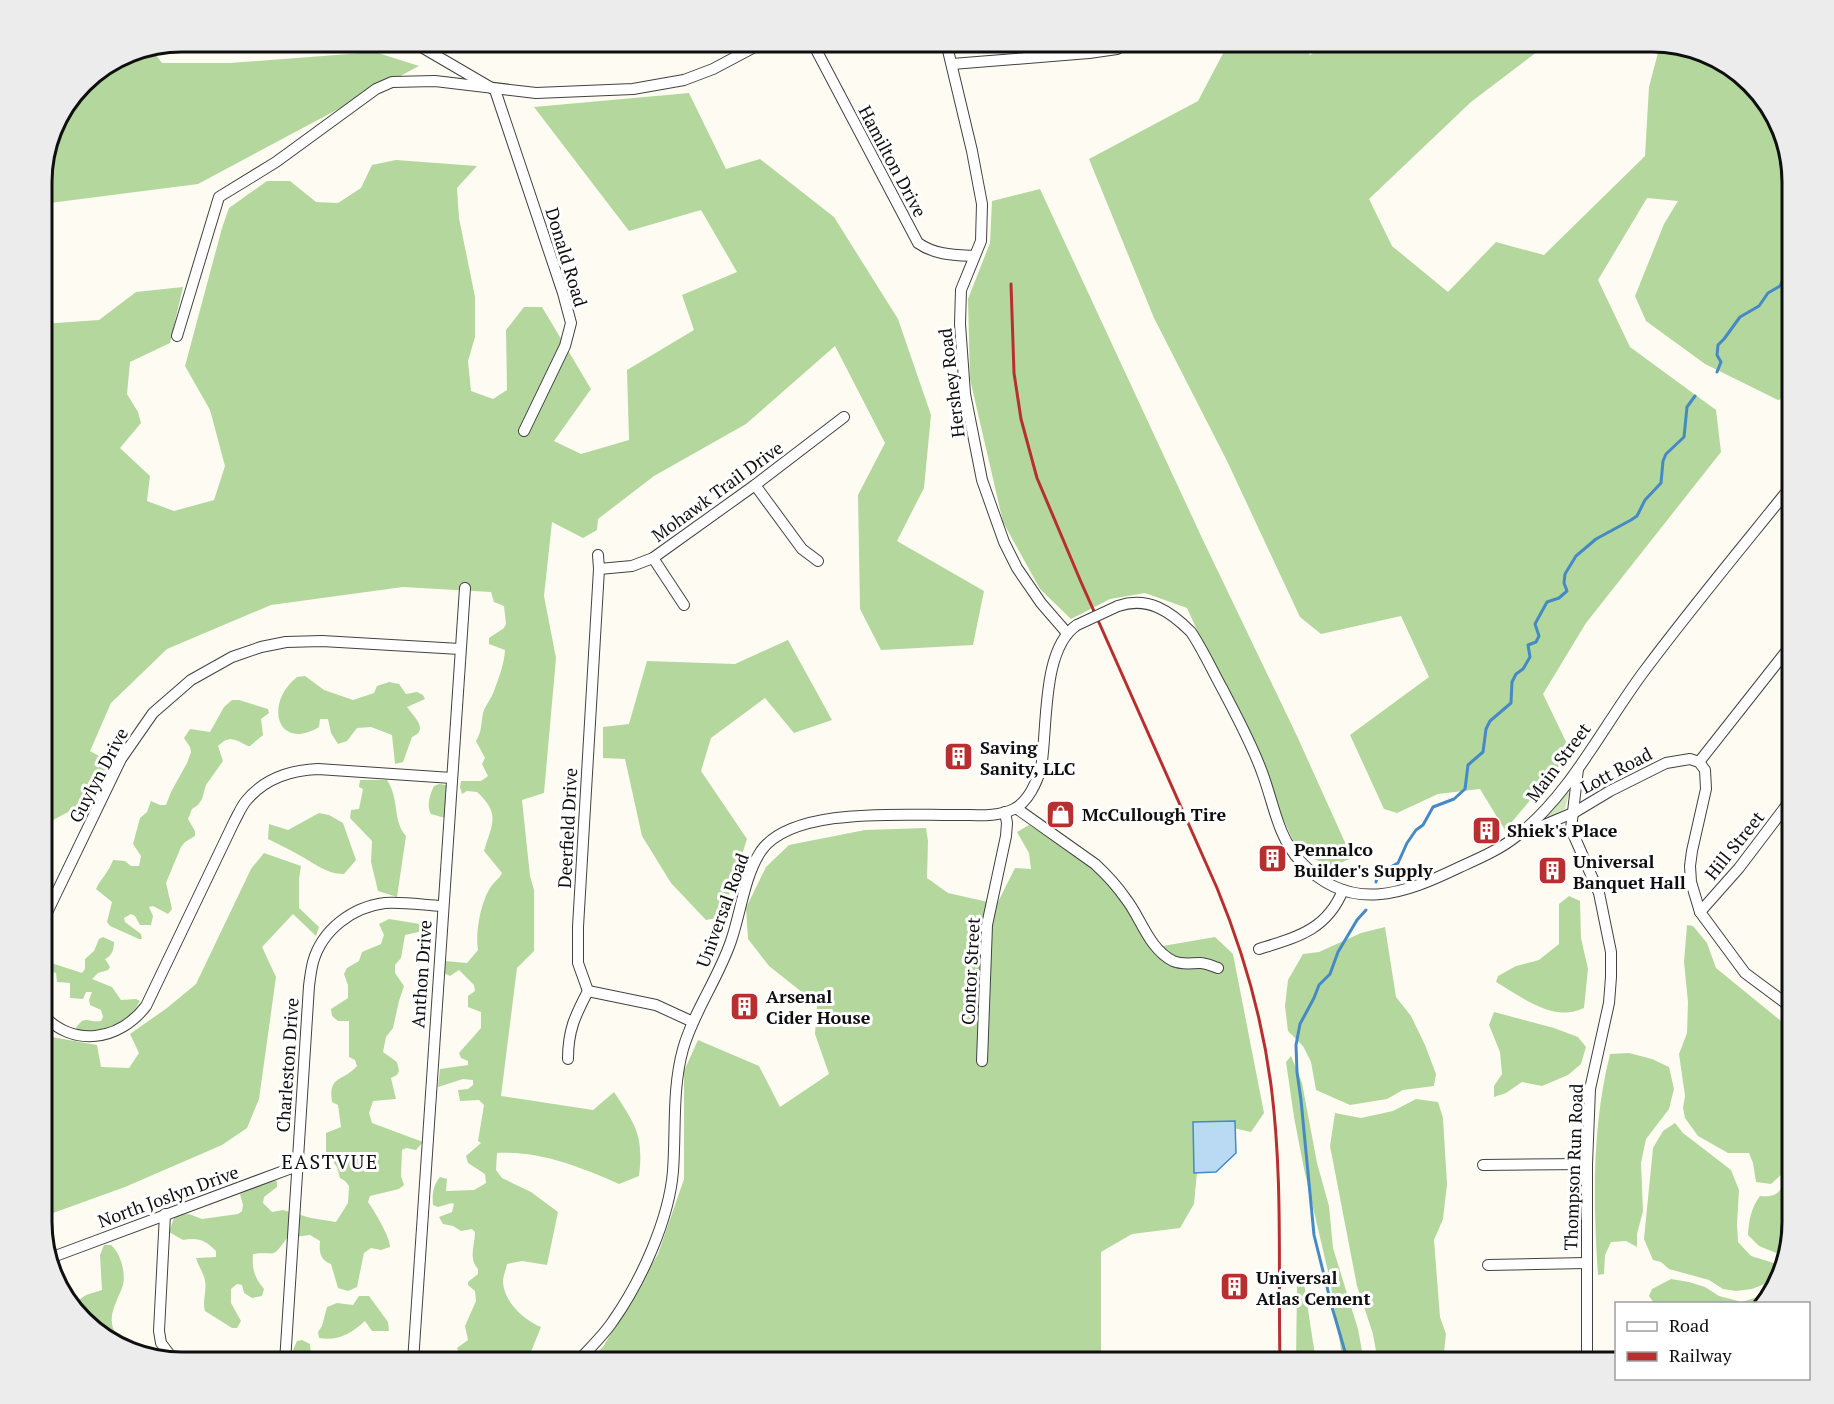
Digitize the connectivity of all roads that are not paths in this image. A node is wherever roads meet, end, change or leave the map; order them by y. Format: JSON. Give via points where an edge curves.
{"nodes":[{"id":1,"x":949,"y":52,"type":"edge"},
{"id":2,"x":1093,"y":52,"type":"edge"},
{"id":3,"x":431,"y":53,"type":"edge"},
{"id":4,"x":744,"y":53,"type":"edge"},
{"id":5,"x":818,"y":53,"type":"edge"},
{"id":6,"x":952,"y":64,"type":"junction"},
{"id":7,"x":495,"y":90,"type":"junction"},
{"id":8,"x":974,"y":256,"type":"junction"},
{"id":9,"x":177,"y":336,"type":"dead end"},
{"id":10,"x":844,"y":417,"type":"dead end"},
{"id":11,"x":524,"y":431,"type":"dead end"},
{"id":12,"x":755,"y":485,"type":"junction"},
{"id":13,"x":1782,"y":498,"type":"edge"},
{"id":14,"x":598,"y":555,"type":"dead end"},
{"id":15,"x":653,"y":558,"type":"junction"},
{"id":16,"x":818,"y":561,"type":"dead end"},
{"id":17,"x":599,"y":569,"type":"junction"},
{"id":18,"x":465,"y":588,"type":"dead end"},
{"id":19,"x":684,"y":605,"type":"dead end"},
{"id":20,"x":1067,"y":633,"type":"junction"},
{"id":21,"x":460,"y":649,"type":"junction"},
{"id":22,"x":1782,"y":657,"type":"edge"},
{"id":23,"x":1699,"y":762,"type":"junction"},
{"id":24,"x":1578,"y":768,"type":"junction"},
{"id":25,"x":452,"y":778,"type":"junction"},
{"id":26,"x":1016,"y":808,"type":"junction"},
{"id":27,"x":1782,"y":811,"type":"edge"},
{"id":28,"x":1005,"y":812,"type":"junction"},
{"id":29,"x":1571,"y":814,"type":"junction"},
{"id":30,"x":1517,"y":836,"type":"junction"},
{"id":31,"x":1343,"y":890,"type":"junction"},
{"id":32,"x":53,"y":900,"type":"edge"},
{"id":33,"x":442,"y":906,"type":"junction"},
{"id":34,"x":1700,"y":912,"type":"junction"},
{"id":35,"x":1259,"y":949,"type":"dead end"},
{"id":36,"x":1218,"y":968,"type":"dead end"},
{"id":37,"x":588,"y":991,"type":"junction"},
{"id":38,"x":1782,"y":1001,"type":"edge"},
{"id":39,"x":693,"y":1022,"type":"junction"},
{"id":40,"x":53,"y":1024,"type":"edge"},
{"id":41,"x":568,"y":1059,"type":"dead end"},
{"id":42,"x":982,"y":1061,"type":"dead end"},
{"id":43,"x":1587,"y":1164,"type":"junction"},
{"id":44,"x":1483,"y":1165,"type":"dead end"},
{"id":45,"x":297,"y":1166,"type":"junction"},
{"id":46,"x":165,"y":1214,"type":"junction"},
{"id":47,"x":57,"y":1255,"type":"edge"},
{"id":48,"x":1586,"y":1263,"type":"junction"},
{"id":49,"x":1488,"y":1265,"type":"dead end"},
{"id":50,"x":166,"y":1350,"type":"edge"},
{"id":51,"x":286,"y":1352,"type":"edge"},
{"id":52,"x":414,"y":1352,"type":"edge"},
{"id":53,"x":586,"y":1352,"type":"edge"},
{"id":54,"x":1587,"y":1352,"type":"edge"}],
"edges":[{"from":1,"to":6,"type":"street","name":"Hershey Road"},
{"from":2,"to":6,"type":"street"},
{"from":3,"to":7,"type":"street"},
{"from":4,"to":7,"type":"street","via":[[684,80],[633,89],[536,93]]},
{"from":5,"to":8,"type":"street","name":"Hamilton Drive","via":[[918,243],[941,254]]},
{"from":6,"to":8,"type":"street","name":"Hershey Road","via":[[982,204],[981,241]]},
{"from":7,"to":9,"type":"street","via":[[435,81],[392,82],[219,196]]},
{"from":7,"to":11,"type":"street","name":"Donald Road","via":[[571,323],[565,346]]},
{"from":8,"to":20,"type":"street","name":"Hershey Road","via":[[961,290],[960,324],[965,394],[982,480],[1017,568]]},
{"from":10,"to":12,"type":"street","name":"Mohawk Trail Drive"},
{"from":12,"to":15,"type":"street","name":"Mohawk Trail Drive"},
{"from":12,"to":16,"type":"street","via":[[802,549]]},
{"from":13,"to":24,"type":"street","name":"Main Street","via":[[1644,671]]},
{"from":14,"to":17,"type":"street","name":"Deerfield Drive"},
{"from":15,"to":17,"type":"street","name":"Mohawk Trail Drive","via":[[632,566]]},
{"from":15,"to":19,"type":"street"},
{"from":17,"to":37,"type":"street","name":"Deerfield Drive","via":[[578,927],[578,963]]},
{"from":18,"to":21,"type":"street","name":"Anthon Drive"},
{"from":20,"to":26,"type":"street","name":"Universal Road","via":[[1054,657],[1039,777]]},
{"from":20,"to":31,"type":"street","name":"Main Street","bridge":true,"via":[[1118,606],[1135,602],[1160,607],[1179,619],[1191,632],[1245,734],[1285,841],[1315,875]]},
{"from":21,"to":25,"type":"street","name":"Anthon Drive"},
{"from":21,"to":32,"type":"street","name":"Guylyn Drive","via":[[286,642],[232,657],[191,680],[153,713],[121,759]]},
{"from":22,"to":23,"type":"street"},
{"from":23,"to":29,"type":"street","name":"Lott Road","via":[[1690,759],[1666,763]]},
{"from":23,"to":34,"type":"street","via":[[1705,770],[1706,789],[1690,866]]},
{"from":24,"to":29,"type":"street","name":"Thompson Run Road"},
{"from":24,"to":30,"type":"street","name":"Main Street"},
{"from":25,"to":33,"type":"street","name":"Anthon Drive"},
{"from":25,"to":40,"type":"street","via":[[318,769],[301,770],[261,786],[245,801],[140,1014],[128,1025],[99,1036],[83,1036]]},
{"from":26,"to":28,"type":"street","name":"Universal Road"},
{"from":26,"to":36,"type":"street","via":[[1106,874],[1166,956],[1185,964],[1203,963]]},
{"from":27,"to":34,"type":"street","name":"Hill Street"},
{"from":28,"to":39,"type":"street","name":"Universal Road","via":[[861,816],[805,823],[785,830],[761,851],[722,966]]},
{"from":28,"to":42,"type":"street","name":"Contor Street","via":[[1006,836],[987,925]]},
{"from":29,"to":30,"type":"street","name":"Lott Road"},
{"from":29,"to":43,"type":"street","name":"Thompson Run Road","via":[[1570,829],[1599,893],[1611,952],[1609,1003],[1590,1089]]},
{"from":30,"to":31,"type":"street","name":"Main Street","via":[[1469,863],[1400,892]]},
{"from":31,"to":35,"type":"street","via":[[1334,909],[1314,928]]},
{"from":33,"to":45,"type":"street","name":"Charleston Drive","via":[[386,903],[363,908],[342,920],[322,942],[309,986]]},
{"from":33,"to":52,"type":"street","name":"Anthon Drive"},
{"from":34,"to":38,"type":"street","via":[[1745,973]]},
{"from":37,"to":39,"type":"street","via":[[656,1005]]},
{"from":37,"to":41,"type":"street","via":[[568,1039]]},
{"from":39,"to":53,"type":"street","name":"Universal Road","via":[[677,1076],[673,1171],[658,1233],[644,1270],[612,1322]]},
{"from":43,"to":44,"type":"street"},
{"from":43,"to":48,"type":"street","name":"Thompson Run Road"},
{"from":45,"to":46,"type":"street","name":"North Joslyn Drive"},
{"from":45,"to":51,"type":"street","name":"Charleston Drive"},
{"from":46,"to":47,"type":"street","name":"North Joslyn Drive"},
{"from":46,"to":50,"type":"street","via":[[159,1330]]},
{"from":48,"to":49,"type":"street"},
{"from":48,"to":54,"type":"street","name":"Thompson Run Road"}]}
